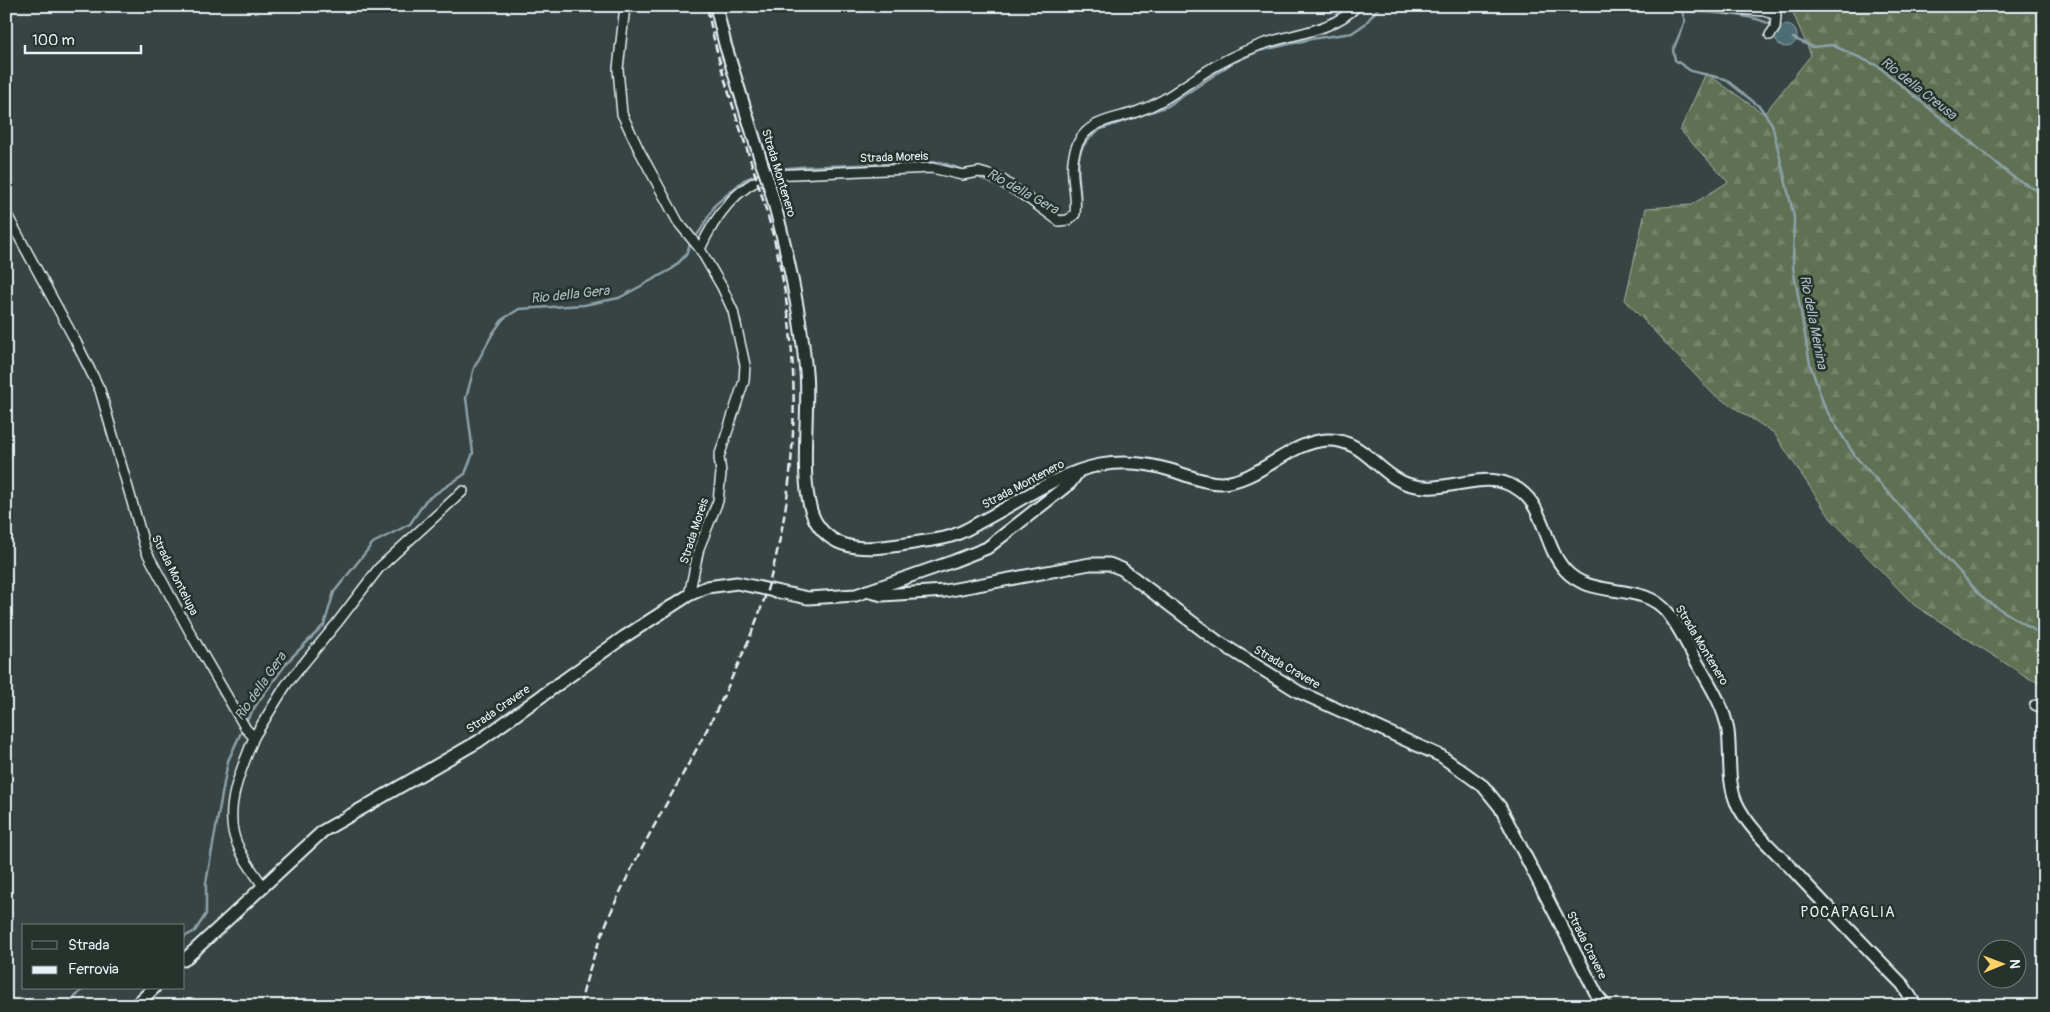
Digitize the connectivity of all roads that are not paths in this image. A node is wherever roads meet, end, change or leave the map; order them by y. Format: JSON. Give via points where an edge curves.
{"nodes":[{"id":1,"x":625,"y":6,"type":"edge"},
{"id":2,"x":716,"y":6,"type":"edge"},
{"id":3,"x":1358,"y":6,"type":"edge"},
{"id":4,"x":1698,"y":6,"type":"edge"},
{"id":5,"x":1770,"y":35,"type":"dead end"},
{"id":6,"x":6,"y":213,"type":"edge"},
{"id":7,"x":695,"y":244,"type":"junction"},
{"id":8,"x":1080,"y":470,"type":"junction"},
{"id":9,"x":463,"y":491,"type":"dead end"},
{"id":10,"x":867,"y":591,"type":"junction"},
{"id":11,"x":689,"y":595,"type":"junction"},
{"id":12,"x":254,"y":736,"type":"junction"},
{"id":13,"x":263,"y":886,"type":"junction"},
{"id":14,"x":185,"y":959,"type":"edge"},
{"id":15,"x":152,"y":990,"type":"edge"},
{"id":16,"x":135,"y":1006,"type":"edge"},
{"id":17,"x":1605,"y":1006,"type":"edge"},
{"id":18,"x":1916,"y":1006,"type":"edge"}],
"edges":[{"from":1,"to":7,"type":"street","name":"Strada Moreis","via":[[618,69],[622,114],[678,222]]},
{"from":2,"to":8,"type":"street","name":"Strada Montenero","bridge":true,"via":[[787,248],[807,379],[807,491],[813,517],[823,533],[835,541],[871,549],[948,537]]},
{"from":3,"to":7,"type":"street","name":"Strada Moreis","via":[[1328,26],[1275,40],[1225,60],[1164,101],[1100,122],[1088,130],[1073,158],[1071,175],[1077,202],[1076,214],[1068,220],[1059,221],[1051,217],[1000,178],[985,173],[932,168],[771,176],[750,184],[734,198]]},
{"from":4,"to":5,"type":"street","via":[[1765,11],[1776,15],[1775,28]]},
{"from":6,"to":12,"type":"street","name":"Strada Montelupa","via":[[100,390],[146,550],[192,636],[246,729]]},
{"from":7,"to":11,"type":"street","name":"Strada Moreis","via":[[722,287],[733,312],[745,365],[744,381],[719,457],[718,501],[699,548]]},
{"from":8,"to":10,"type":"street","name":"Strada Cravere","via":[[1070,483],[987,548]]},
{"from":8,"to":18,"type":"street","name":"Strada Montenero","via":[[1104,464],[1129,463],[1165,468],[1204,482],[1229,482],[1241,479],[1310,443],[1326,440],[1355,446],[1392,476],[1412,486],[1442,487],[1489,480],[1505,482],[1518,489],[1538,511],[1558,561],[1572,577],[1592,587],[1639,594],[1666,611],[1720,703],[1728,734],[1733,791],[1743,816],[1903,986]]},
{"from":9,"to":12,"type":"street","via":[[379,568],[286,685]]},
{"from":10,"to":11,"type":"street","name":"Strada Cravere","via":[[846,597],[808,598],[737,584],[707,587]]},
{"from":10,"to":17,"type":"street","name":"Strada Cravere","via":[[882,595],[945,591],[1090,564],[1109,564],[1122,569],[1217,641],[1299,692],[1441,756],[1483,786],[1500,806]]},
{"from":11,"to":13,"type":"street","name":"Strada Cravere","via":[[624,637],[479,741],[322,831]]},
{"from":12,"to":13,"type":"street","via":[[236,782],[233,831],[246,861]]},
{"from":13,"to":14,"type":"street","name":"Strada Cravere"},
{"from":15,"to":16,"type":"street"}]}
